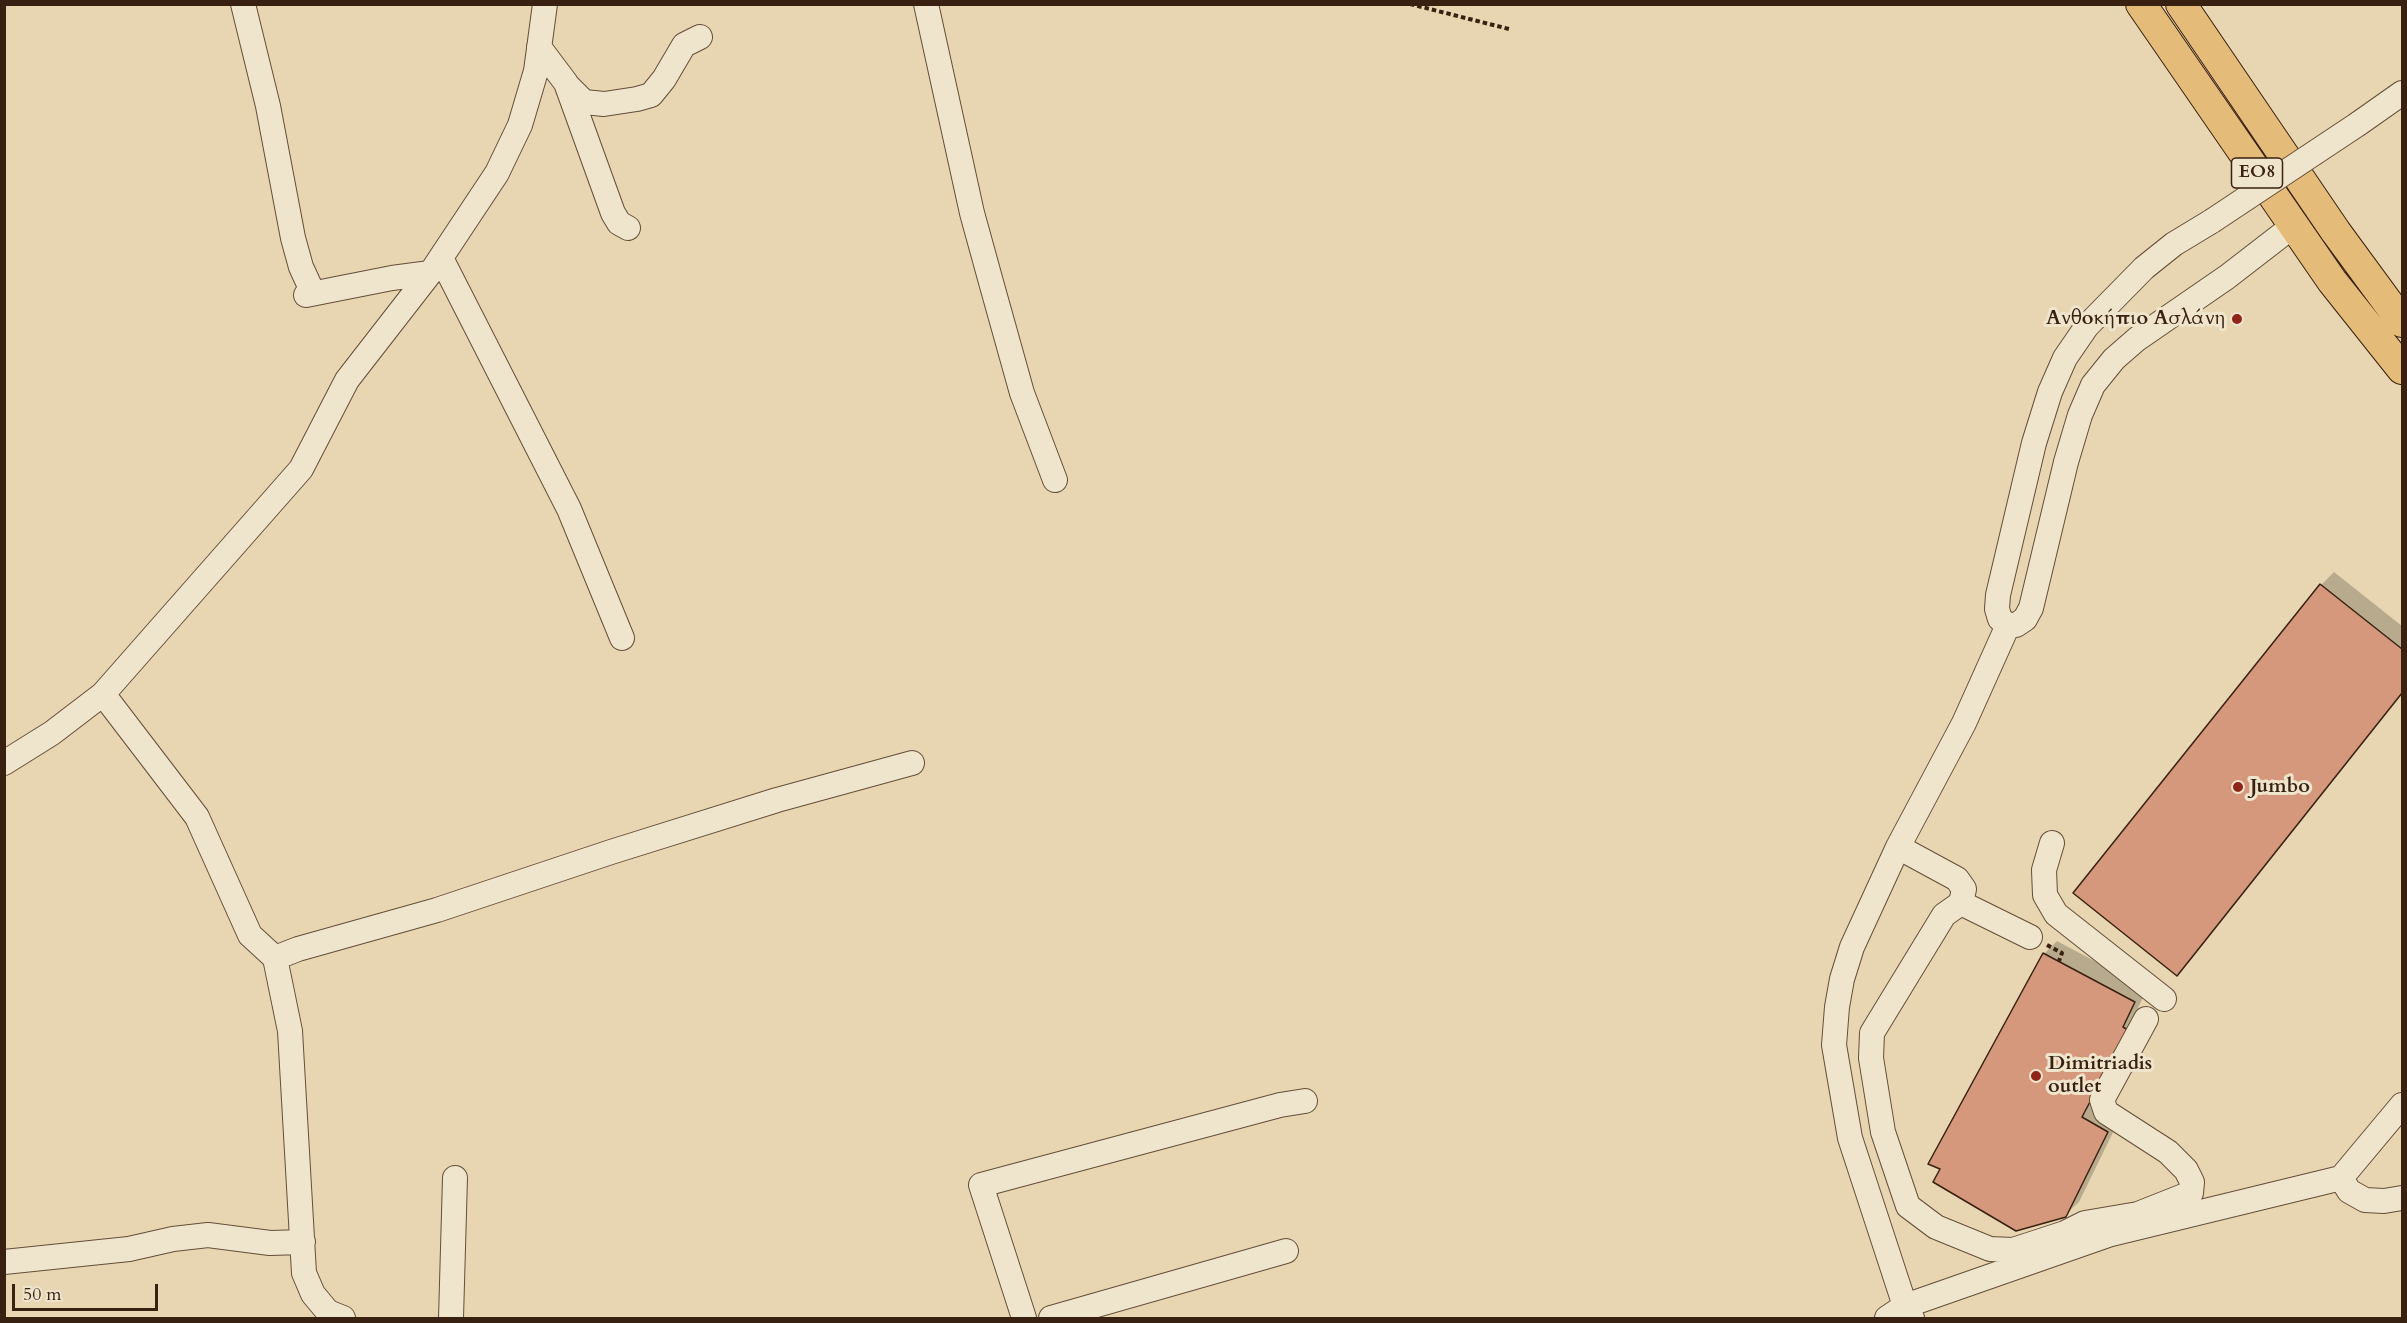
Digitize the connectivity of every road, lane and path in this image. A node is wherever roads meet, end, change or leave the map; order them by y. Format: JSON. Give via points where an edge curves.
{"nodes":[{"id":1,"x":243,"y":4,"type":"edge"},
{"id":2,"x":545,"y":4,"type":"edge"},
{"id":3,"x":926,"y":4,"type":"edge"},
{"id":4,"x":1410,"y":4,"type":"edge"},
{"id":5,"x":2141,"y":4,"type":"edge"},
{"id":6,"x":2181,"y":4,"type":"edge"},
{"id":7,"x":1509,"y":29,"type":"dead end"},
{"id":8,"x":700,"y":37,"type":"dead end"},
{"id":9,"x":539,"y":47,"type":"junction"},
{"id":10,"x":566,"y":83,"type":"junction"},
{"id":11,"x":2403,"y":93,"type":"edge"},
{"id":12,"x":2293,"y":226,"type":"junction"},
{"id":13,"x":628,"y":228,"type":"dead end"},
{"id":14,"x":435,"y":265,"type":"junction"},
{"id":15,"x":2403,"y":322,"type":"edge"},
{"id":16,"x":2403,"y":369,"type":"edge"},
{"id":17,"x":1055,"y":480,"type":"dead end"},
{"id":18,"x":2008,"y":625,"type":"junction"},
{"id":19,"x":622,"y":638,"type":"dead end"},
{"id":20,"x":103,"y":694,"type":"junction"},
{"id":21,"x":4,"y":763,"type":"edge"},
{"id":22,"x":912,"y":763,"type":"dead end"},
{"id":23,"x":2052,"y":843,"type":"dead end"},
{"id":24,"x":1898,"y":847,"type":"junction"},
{"id":25,"x":1961,"y":903,"type":"junction"},
{"id":26,"x":2030,"y":937,"type":"dead end"},
{"id":27,"x":275,"y":958,"type":"junction"},
{"id":28,"x":2164,"y":999,"type":"dead end"},
{"id":29,"x":2146,"y":1019,"type":"dead end"},
{"id":30,"x":1305,"y":1101,"type":"dead end"},
{"id":31,"x":2403,"y":1105,"type":"edge"},
{"id":32,"x":455,"y":1178,"type":"dead end"},
{"id":33,"x":2341,"y":1178,"type":"junction"},
{"id":34,"x":2403,"y":1198,"type":"edge"},
{"id":35,"x":303,"y":1242,"type":"junction"},
{"id":36,"x":1286,"y":1251,"type":"dead end"},
{"id":37,"x":4,"y":1262,"type":"edge"},
{"id":38,"x":1901,"y":1314,"type":"edge"},
{"id":39,"x":342,"y":1318,"type":"edge"},
{"id":40,"x":451,"y":1318,"type":"edge"},
{"id":41,"x":1024,"y":1318,"type":"edge"},
{"id":42,"x":1051,"y":1318,"type":"edge"}],
"edges":[{"from":1,"to":14,"type":"street","via":[[268,106],[292,238],[310,294]]},
{"from":2,"to":9,"type":"street"},
{"from":3,"to":17,"type":"street","via":[[987,271],[1022,393]]},
{"from":4,"to":7,"type":"path"},
{"from":5,"to":12,"type":"main road","number":"ΕΟ8"},
{"from":6,"to":15,"type":"main road","number":"ΕΟ8","via":[[2336,232]]},
{"from":8,"to":10,"type":"street","via":[[684,45],[651,95],[604,104],[584,102]]},
{"from":9,"to":10,"type":"street"},
{"from":9,"to":14,"type":"street","via":[[520,125],[498,173]]},
{"from":10,"to":13,"type":"street","via":[[613,213]]},
{"from":11,"to":18,"type":"street","bridge":true,"via":[[2175,244],[2144,268],[2087,326],[2065,358],[2034,442],[1996,609]]},
{"from":12,"to":16,"type":"main road","number":"ΕΟ8"},
{"from":12,"to":18,"type":"street","via":[[2137,339],[2093,385],[2066,462],[2031,608],[2025,620]]},
{"from":14,"to":19,"type":"street","via":[[569,508]]},
{"from":14,"to":20,"type":"street","via":[[346,380],[302,469]]},
{"from":18,"to":24,"type":"street","via":[[1964,723]]},
{"from":20,"to":21,"type":"street"},
{"from":20,"to":27,"type":"street","via":[[197,817],[250,935]]},
{"from":22,"to":27,"type":"street","via":[[777,800]]},
{"from":23,"to":28,"type":"street","via":[[2044,870],[2045,895],[2056,914]]},
{"from":24,"to":25,"type":"street","via":[[1957,879],[1964,889]]},
{"from":24,"to":38,"type":"street","via":[[1852,947],[1842,979],[1834,1044],[1850,1138]]},
{"from":25,"to":26,"type":"street"},
{"from":25,"to":29,"type":"street","via":[[1944,915],[1872,1033],[1871,1058],[1886,1143],[1908,1206],[1936,1227],[1990,1249],[2013,1250],[2085,1223],[2138,1214],[2191,1193],[2192,1182],[2186,1170],[2168,1152],[2106,1112],[2102,1100]]},
{"from":27,"to":35,"type":"street","via":[[290,1031]]},
{"from":30,"to":41,"type":"street","via":[[981,1185]]},
{"from":31,"to":33,"type":"street"},
{"from":32,"to":40,"type":"street"},
{"from":33,"to":34,"type":"street","via":[[2349,1191],[2365,1200]]},
{"from":33,"to":38,"type":"street","via":[[2111,1234]]},
{"from":35,"to":37,"type":"street","via":[[270,1243],[208,1235],[129,1249]]},
{"from":35,"to":39,"type":"street","via":[[304,1273],[313,1294],[328,1312]]},
{"from":36,"to":42,"type":"street"}]}
